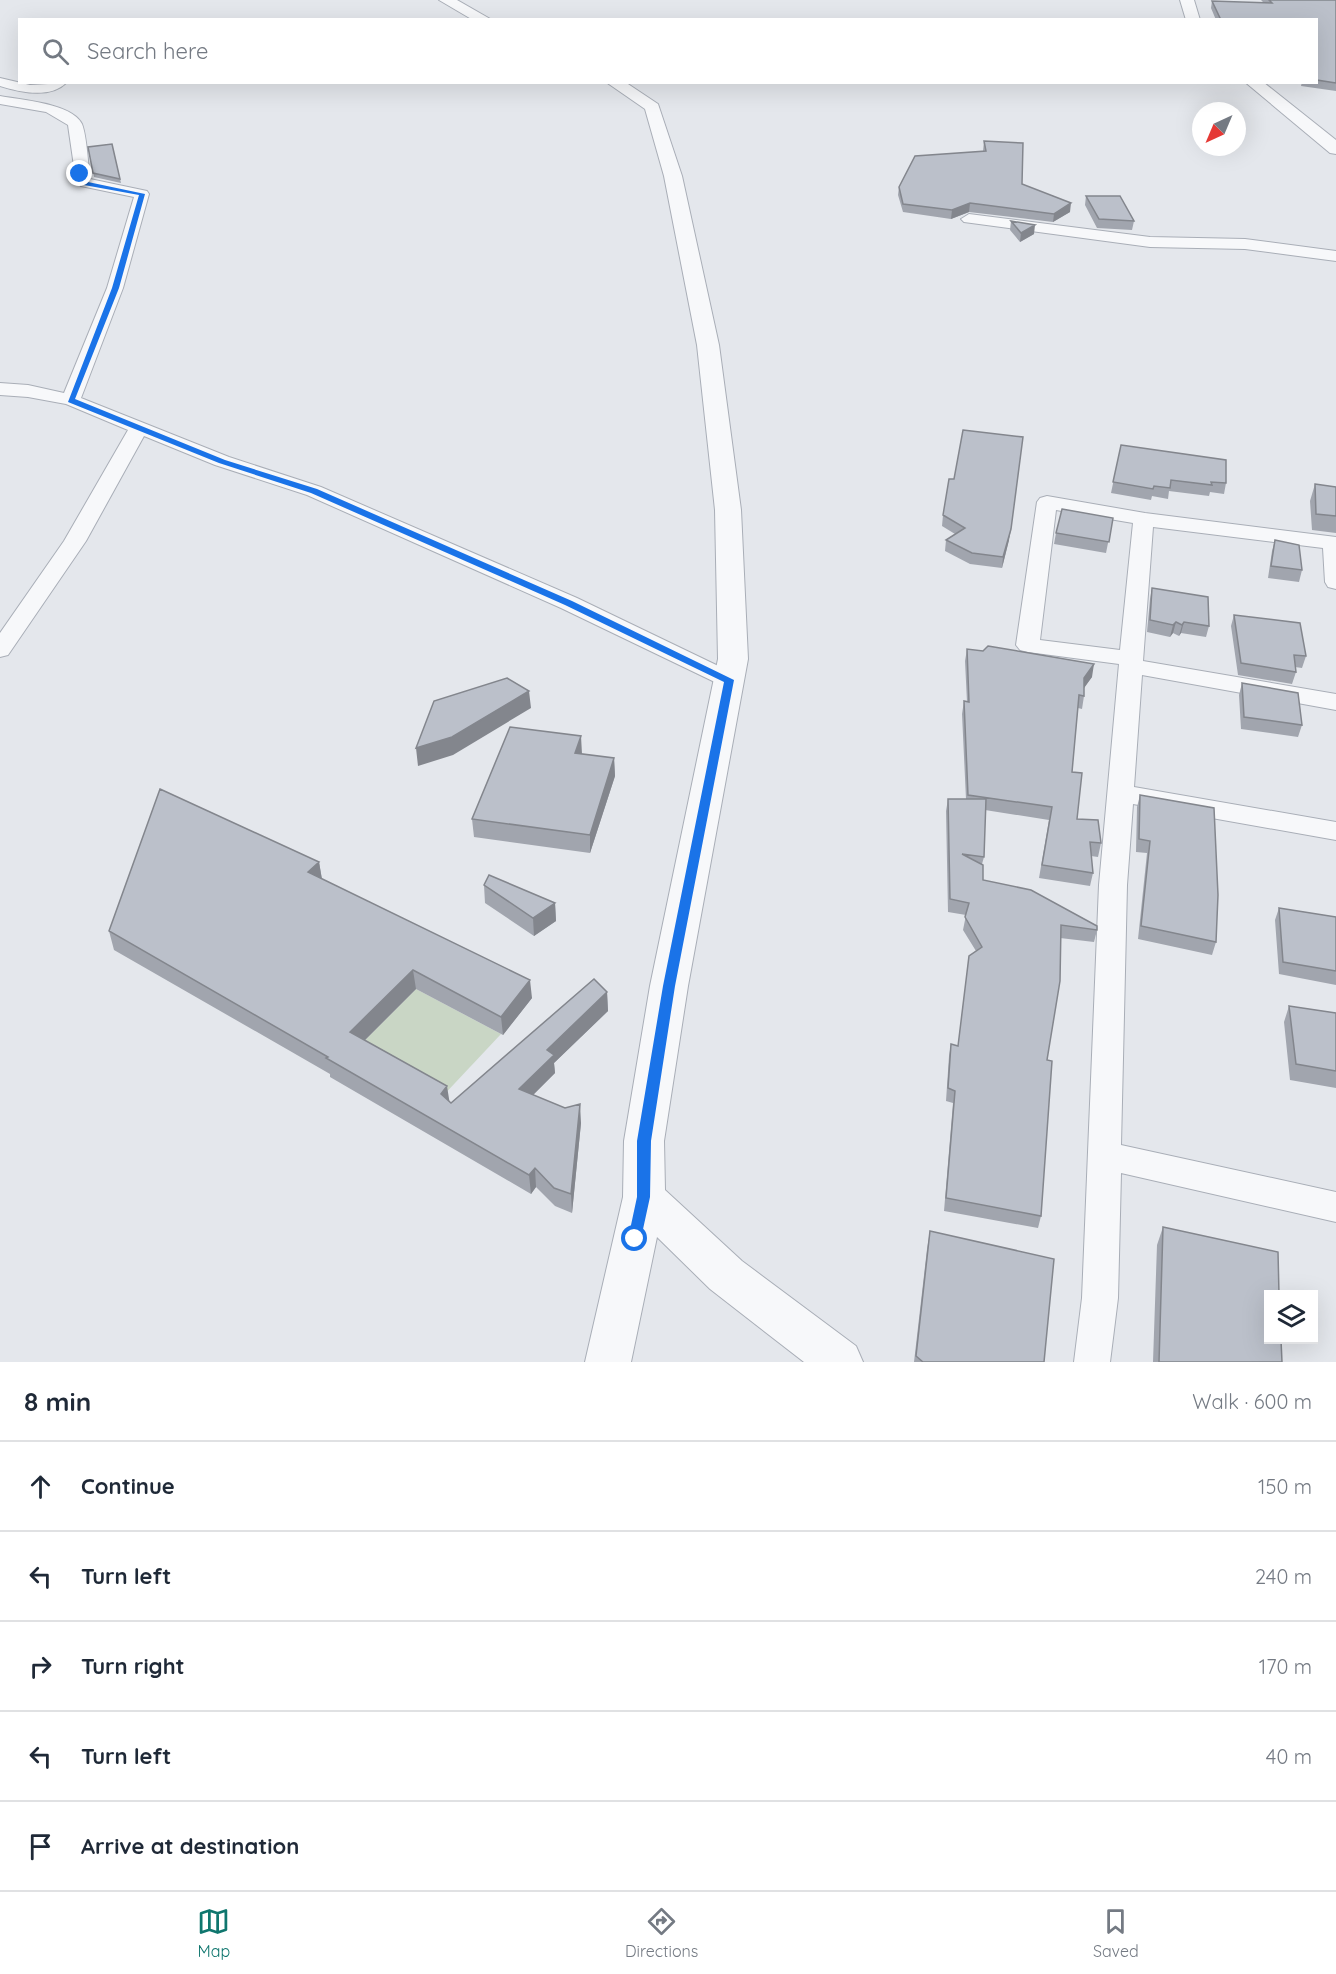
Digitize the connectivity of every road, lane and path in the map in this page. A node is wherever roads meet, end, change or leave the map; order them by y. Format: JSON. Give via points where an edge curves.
{"nodes":[{"id":1,"x":446,"y":0,"type":"edge"},
{"id":2,"x":1187,"y":0,"type":"edge"},
{"id":3,"x":481,"y":18,"type":"edge"},
{"id":4,"x":1192,"y":18,"type":"edge"},
{"id":5,"x":0,"y":82,"type":"edge"},
{"id":6,"x":60,"y":84,"type":"edge"},
{"id":7,"x":617,"y":84,"type":"edge"},
{"id":8,"x":1255,"y":84,"type":"edge"},
{"id":9,"x":0,"y":100,"type":"edge"},
{"id":10,"x":1336,"y":149,"type":"edge"},
{"id":11,"x":969,"y":219,"type":"edge"},
{"id":12,"x":1336,"y":256,"type":"edge"},
{"id":13,"x":0,"y":389,"type":"edge"},
{"id":14,"x":71,"y":400,"type":"junction"},
{"id":15,"x":139,"y":428,"type":"junction"},
{"id":16,"x":1145,"y":519,"type":"junction"},
{"id":17,"x":1336,"y":582,"type":"edge"},
{"id":18,"x":0,"y":650,"type":"edge"},
{"id":19,"x":1131,"y":663,"type":"junction"},
{"id":20,"x":729,"y":680,"type":"junction"},
{"id":21,"x":1336,"y":702,"type":"edge"},
{"id":22,"x":1120,"y":793,"type":"junction"},
{"id":23,"x":1336,"y":831,"type":"edge"},
{"id":24,"x":1104,"y":1155,"type":"junction"},
{"id":25,"x":644,"y":1197,"type":"junction"},
{"id":26,"x":1336,"y":1207,"type":"edge"},
{"id":27,"x":608,"y":1362,"type":"edge"},
{"id":28,"x":840,"y":1362,"type":"edge"},
{"id":29,"x":1092,"y":1362,"type":"edge"}],
"edges":[{"from":1,"to":3,"type":"street"},
{"from":2,"to":4,"type":"street"},
{"from":5,"to":6,"type":"street","via":[[36,88]]},
{"from":7,"to":20,"type":"street","via":[[652,107],[673,176],[708,345],[728,510],[733,659]]},
{"from":8,"to":10,"type":"street"},
{"from":9,"to":14,"type":"street","via":[[70,117],[75,124],[83,180],[142,194],[116,288]]},
{"from":11,"to":12,"type":"street","via":[[1150,242],[1245,244]]},
{"from":13,"to":14,"type":"street"},
{"from":14,"to":15,"type":"street"},
{"from":15,"to":18,"type":"street","via":[[75,541]]},
{"from":15,"to":20,"type":"street","via":[[314,491],[568,603]]},
{"from":16,"to":17,"type":"street","via":[[1333,543]]},
{"from":16,"to":19,"type":"street"},
{"from":16,"to":19,"type":"street","via":[[1047,502],[1028,645]]},
{"from":19,"to":21,"type":"street"},
{"from":19,"to":22,"type":"street"},
{"from":20,"to":25,"type":"street","via":[[669,986],[644,1141]]},
{"from":22,"to":23,"type":"street"},
{"from":22,"to":24,"type":"street"},
{"from":24,"to":26,"type":"street"},
{"from":24,"to":29,"type":"street","via":[[1100,1298]]},
{"from":25,"to":27,"type":"street"},
{"from":25,"to":28,"type":"street","via":[[726,1275]]}]}
